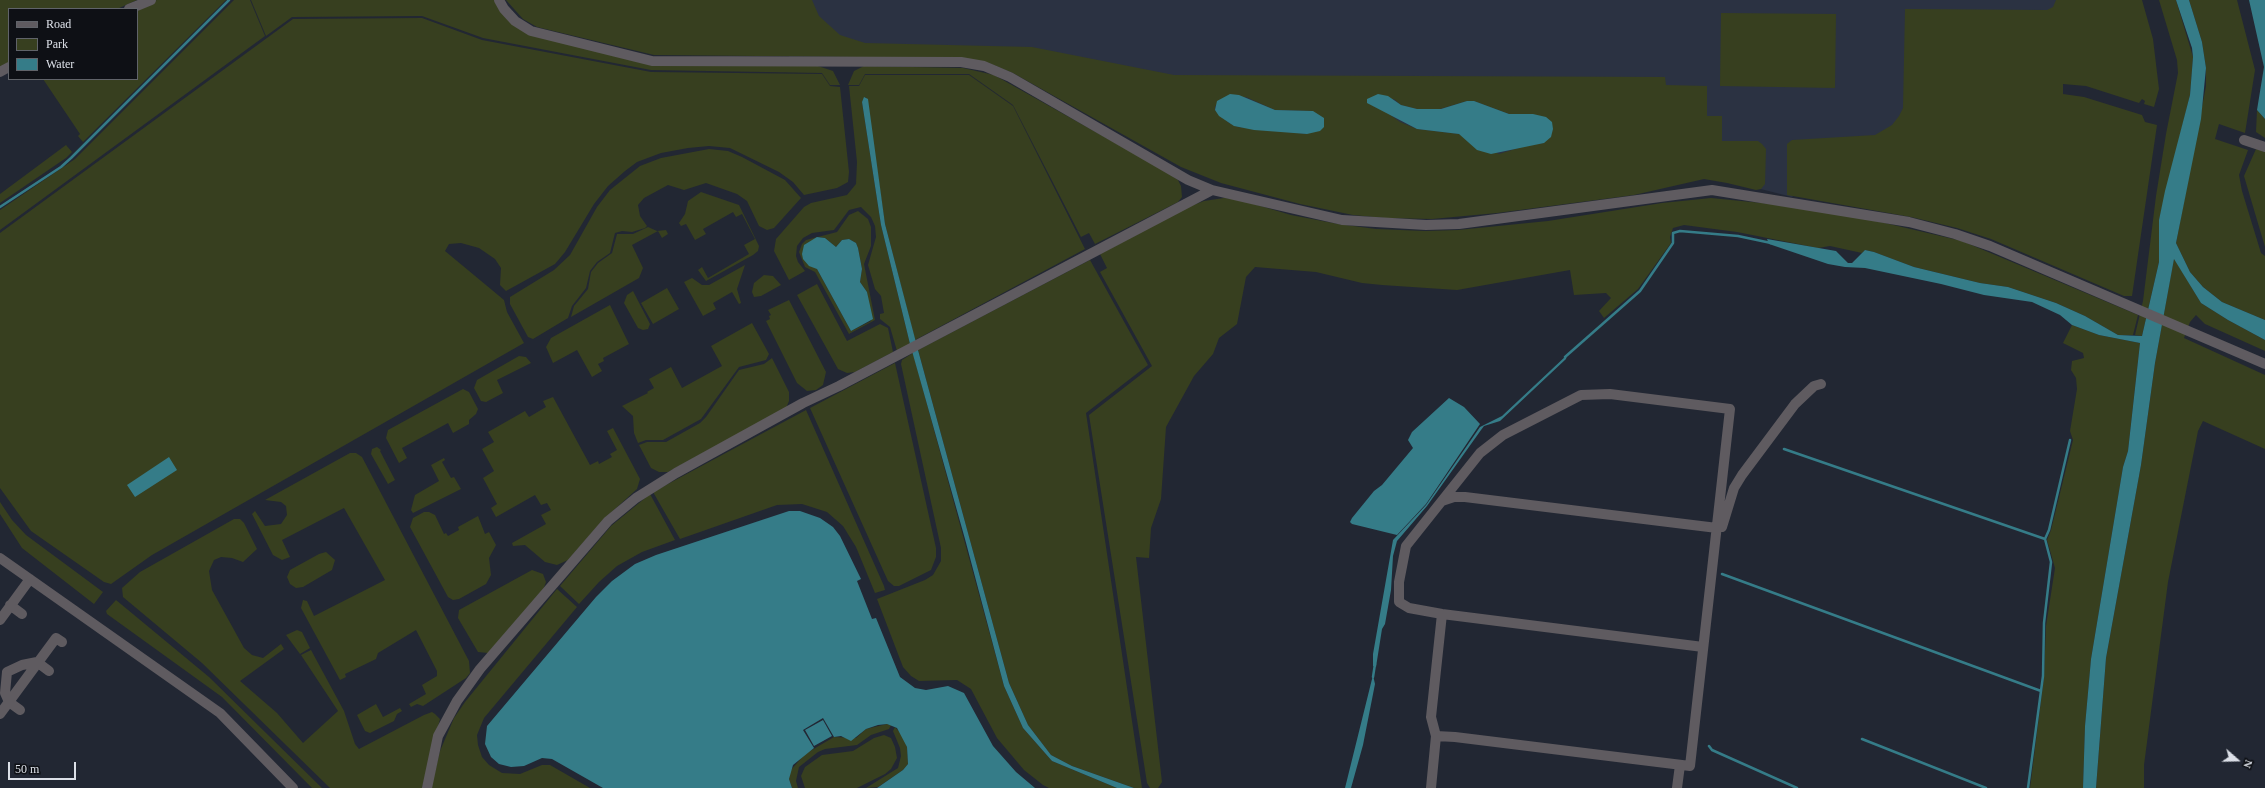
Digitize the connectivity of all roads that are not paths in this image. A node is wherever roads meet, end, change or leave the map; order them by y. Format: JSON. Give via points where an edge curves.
{"nodes":[{"id":1,"x":151,"y":0,"type":"edge"},
{"id":2,"x":499,"y":0,"type":"edge"},
{"id":3,"x":131,"y":8,"type":"edge"},
{"id":4,"x":2244,"y":140,"type":"dead end"},
{"id":5,"x":2265,"y":147,"type":"edge"},
{"id":6,"x":1212,"y":190,"type":"junction"},
{"id":7,"x":2265,"y":364,"type":"edge"},
{"id":8,"x":1821,"y":384,"type":"dead end"},
{"id":9,"x":1442,"y":501,"type":"junction"},
{"id":10,"x":1717,"y":528,"type":"junction"},
{"id":11,"x":1714,"y":551,"type":"junction"},
{"id":12,"x":0,"y":558,"type":"edge"},
{"id":13,"x":30,"y":579,"type":"junction"},
{"id":14,"x":10,"y":606,"type":"junction"},
{"id":15,"x":22,"y":614,"type":"dead end"},
{"id":16,"x":1442,"y":614,"type":"junction"},
{"id":17,"x":0,"y":620,"type":"edge"},
{"id":18,"x":62,"y":642,"type":"dead end"},
{"id":19,"x":1703,"y":647,"type":"junction"},
{"id":20,"x":37,"y":662,"type":"junction"},
{"id":21,"x":4,"y":670,"type":"edge"},
{"id":22,"x":49,"y":671,"type":"dead end"},
{"id":23,"x":9,"y":702,"type":"junction"},
{"id":24,"x":20,"y":710,"type":"dead end"},
{"id":25,"x":0,"y":714,"type":"edge"},
{"id":26,"x":1436,"y":736,"type":"junction"},
{"id":27,"x":1680,"y":765,"type":"junction"},
{"id":28,"x":293,"y":788,"type":"edge"},
{"id":29,"x":426,"y":788,"type":"edge"},
{"id":30,"x":1431,"y":788,"type":"edge"},
{"id":31,"x":1677,"y":788,"type":"edge"}],
"edges":[{"from":1,"to":3,"type":"street"},
{"from":2,"to":6,"type":"street","via":[[515,21],[531,31],[652,61],[961,62],[984,66],[1010,77],[1167,169]]},
{"from":4,"to":5,"type":"street"},
{"from":6,"to":7,"type":"street","via":[[1342,220],[1426,225],[1459,224],[1712,190],[1909,222],[1955,234],[2130,305]]},
{"from":6,"to":29,"type":"street","via":[[803,403],[652,487],[608,521],[480,669],[457,701],[438,736]]},
{"from":8,"to":11,"type":"street","via":[[1814,386],[1795,404],[1742,475],[1734,488]]},
{"from":9,"to":10,"type":"street","via":[[1465,497]]},
{"from":9,"to":10,"type":"street","via":[[1480,453],[1493,441],[1581,395],[1610,394],[1730,409]]},
{"from":9,"to":16,"type":"street","via":[[1406,546],[1398,593],[1399,602],[1404,607]]},
{"from":10,"to":11,"type":"street"},
{"from":11,"to":19,"type":"street"},
{"from":12,"to":13,"type":"street"},
{"from":13,"to":14,"type":"street"},
{"from":13,"to":28,"type":"street","via":[[220,713]]},
{"from":14,"to":15,"type":"street"},
{"from":14,"to":17,"type":"street"},
{"from":16,"to":19,"type":"street"},
{"from":16,"to":26,"type":"street","via":[[1431,717]]},
{"from":18,"to":20,"type":"street","via":[[56,638]]},
{"from":19,"to":27,"type":"street","via":[[1690,766]]},
{"from":20,"to":21,"type":"street"},
{"from":20,"to":22,"type":"street"},
{"from":20,"to":23,"type":"street"},
{"from":21,"to":23,"type":"street","via":[[5,693]]},
{"from":23,"to":24,"type":"street"},
{"from":23,"to":25,"type":"street"},
{"from":26,"to":27,"type":"street"},
{"from":26,"to":30,"type":"street"},
{"from":27,"to":31,"type":"street"}]}
